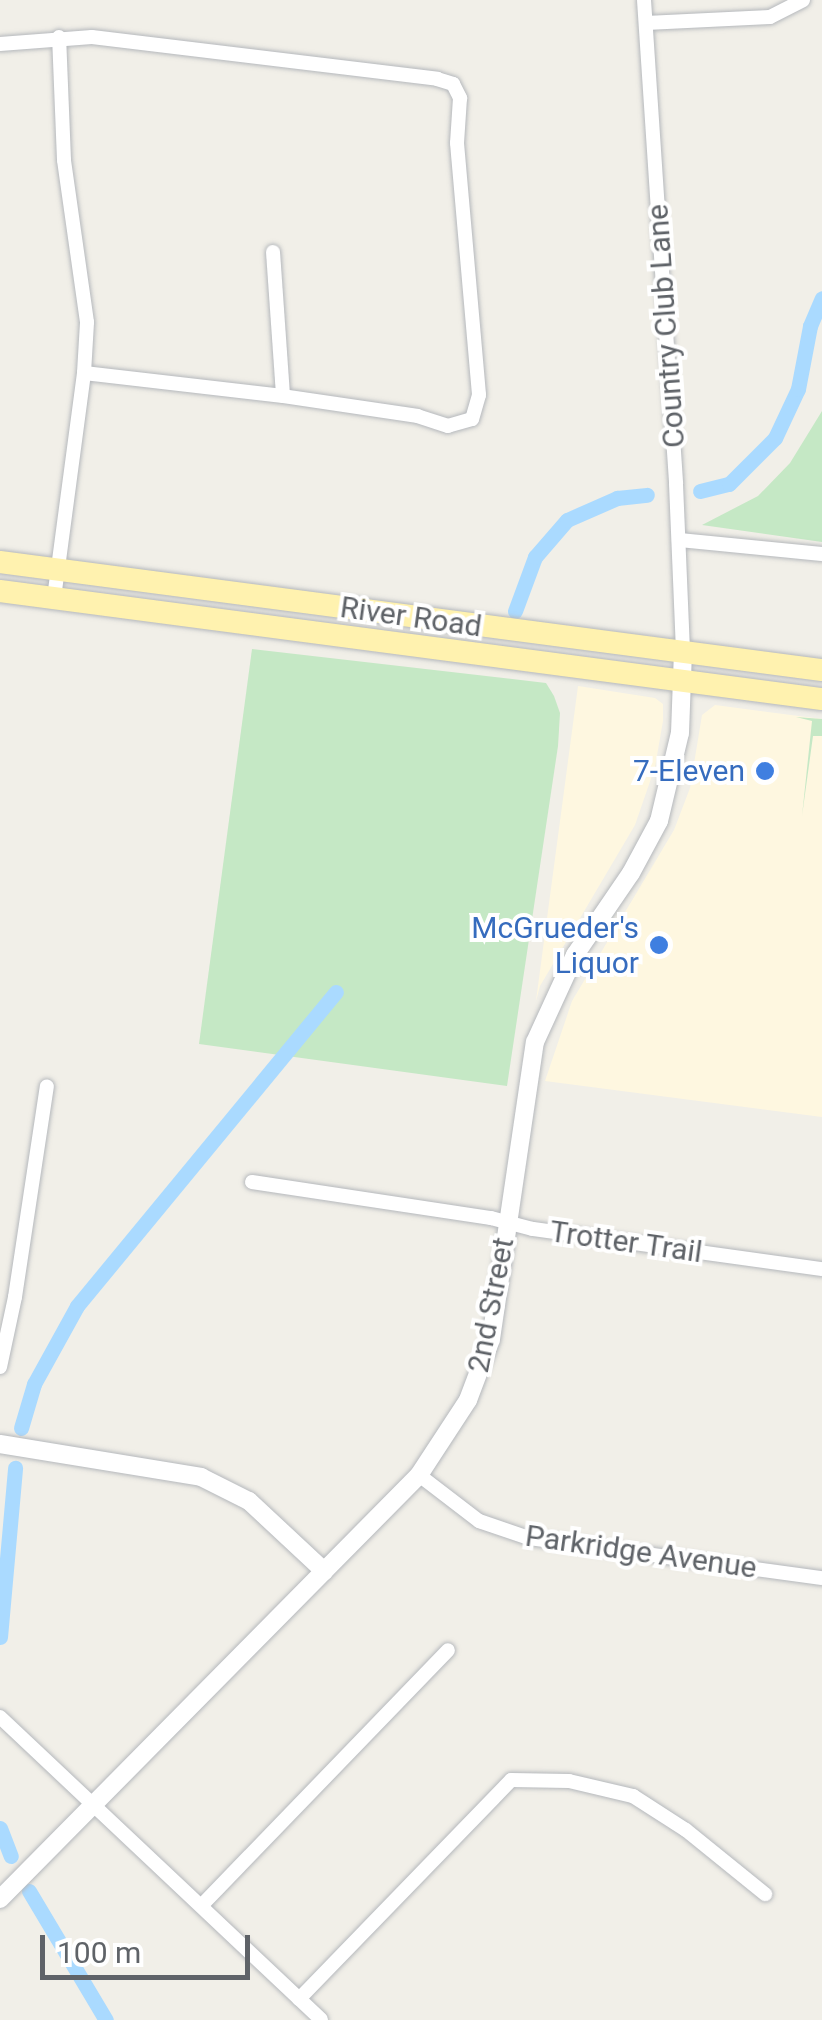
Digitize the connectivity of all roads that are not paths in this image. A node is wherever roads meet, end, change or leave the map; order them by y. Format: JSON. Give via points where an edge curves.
{"nodes":[{"id":1,"x":644,"y":0,"type":"edge"},
{"id":2,"x":803,"y":0,"type":"edge"},
{"id":3,"x":646,"y":23,"type":"junction"},
{"id":4,"x":59,"y":38,"type":"junction"},
{"id":5,"x":0,"y":44,"type":"edge"},
{"id":6,"x":273,"y":252,"type":"dead end"},
{"id":7,"x":84,"y":373,"type":"junction"},
{"id":8,"x":283,"y":396,"type":"junction"},
{"id":9,"x":679,"y":540,"type":"junction"},
{"id":10,"x":822,"y":554,"type":"edge"},
{"id":11,"x":0,"y":562,"type":"edge"},
{"id":12,"x":57,"y":570,"type":"junction"},
{"id":13,"x":0,"y":591,"type":"edge"},
{"id":14,"x":54,"y":598,"type":"junction"},
{"id":15,"x":683,"y":653,"type":"junction"},
{"id":16,"x":822,"y":670,"type":"edge"},
{"id":17,"x":682,"y":680,"type":"junction"},
{"id":18,"x":822,"y":698,"type":"edge"},
{"id":19,"x":47,"y":1086,"type":"dead end"},
{"id":20,"x":252,"y":1182,"type":"dead end"},
{"id":21,"x":508,"y":1223,"type":"junction"},
{"id":22,"x":822,"y":1269,"type":"edge"},
{"id":23,"x":0,"y":1367,"type":"edge"},
{"id":24,"x":2,"y":1444,"type":"edge"},
{"id":25,"x":418,"y":1475,"type":"junction"},
{"id":26,"x":324,"y":1571,"type":"junction"},
{"id":27,"x":822,"y":1578,"type":"edge"},
{"id":28,"x":448,"y":1650,"type":"dead end"},
{"id":29,"x":0,"y":1717,"type":"edge"},
{"id":30,"x":93,"y":1804,"type":"junction"},
{"id":31,"x":6,"y":1893,"type":"edge"},
{"id":32,"x":764,"y":1894,"type":"dead end"},
{"id":33,"x":202,"y":1905,"type":"junction"},
{"id":34,"x":299,"y":1999,"type":"junction"},
{"id":35,"x":321,"y":2020,"type":"edge"}],
"edges":[{"from":1,"to":3,"type":"street","name":"Country Club Lane"},
{"from":2,"to":3,"type":"street","via":[[770,16]]},
{"from":3,"to":9,"type":"street","name":"Country Club Lane"},
{"from":4,"to":5,"type":"street"},
{"from":4,"to":7,"type":"street","via":[[64,160],[85,284]]},
{"from":4,"to":8,"type":"street","via":[[453,84],[460,98],[457,143],[479,395],[472,419],[448,426]]},
{"from":6,"to":8,"type":"street"},
{"from":7,"to":8,"type":"street"},
{"from":7,"to":12,"type":"street"},
{"from":9,"to":10,"type":"street"},
{"from":9,"to":15,"type":"street","name":"Country Club Lane"},
{"from":11,"to":12,"type":"main road","name":"River Road"},
{"from":12,"to":14,"type":"street"},
{"from":12,"to":15,"type":"main road","name":"River Road"},
{"from":13,"to":14,"type":"main road","name":"River Road"},
{"from":14,"to":17,"type":"main road","name":"River Road"},
{"from":15,"to":16,"type":"main road","name":"River Road"},
{"from":15,"to":17,"type":"street","name":"2nd Street"},
{"from":17,"to":18,"type":"main road","name":"River Road"},
{"from":17,"to":21,"type":"street","name":"2nd Street","via":[[680,732],[658,821],[541,1022]]},
{"from":19,"to":23,"type":"street"},
{"from":20,"to":21,"type":"street","name":"Trotter Trail"},
{"from":21,"to":22,"type":"street","name":"Trotter Trail"},
{"from":21,"to":25,"type":"street","name":"2nd Street","via":[[481,1373]]},
{"from":24,"to":26,"type":"street","via":[[201,1477],[249,1501]]},
{"from":25,"to":26,"type":"street","name":"2nd Street"},
{"from":25,"to":27,"type":"street","name":"Parkridge Avenue","via":[[479,1522],[529,1538]]},
{"from":26,"to":30,"type":"street","name":"2nd Street"},
{"from":28,"to":33,"type":"street"},
{"from":29,"to":30,"type":"street"},
{"from":30,"to":31,"type":"street","name":"2nd Street"},
{"from":30,"to":33,"type":"street"},
{"from":32,"to":34,"type":"street","via":[[633,1796],[568,1781],[511,1780]]},
{"from":33,"to":34,"type":"street"},
{"from":34,"to":35,"type":"street"}]}
